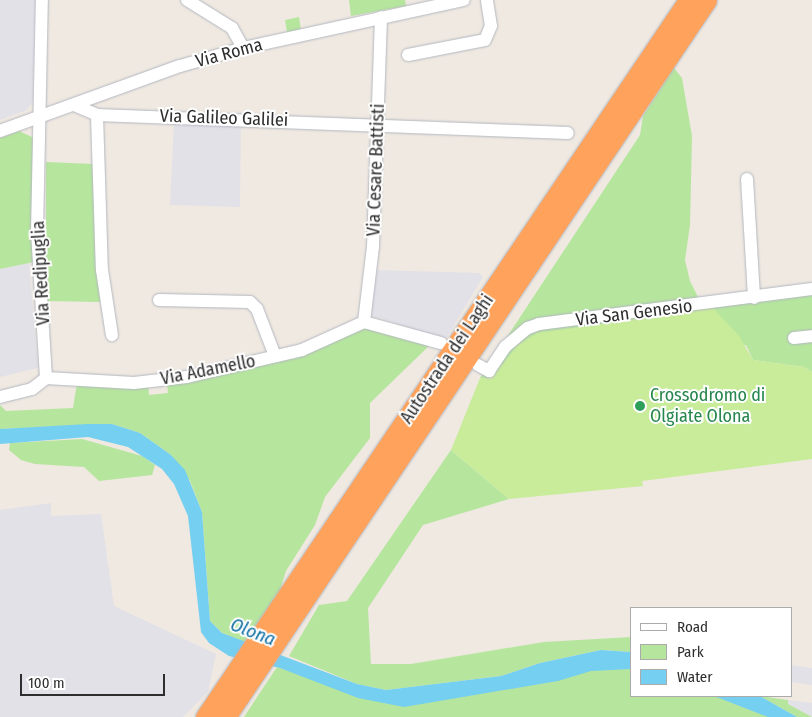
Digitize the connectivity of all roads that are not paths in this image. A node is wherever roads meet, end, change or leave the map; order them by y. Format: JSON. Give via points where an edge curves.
{"nodes":[{"id":1,"x":42,"y":0,"type":"edge"},
{"id":2,"x":188,"y":0,"type":"edge"},
{"id":3,"x":464,"y":0,"type":"edge"},
{"id":4,"x":487,"y":0,"type":"edge"},
{"id":5,"x":688,"y":0,"type":"edge"},
{"id":6,"x":707,"y":0,"type":"edge"},
{"id":7,"x":381,"y":17,"type":"junction"},
{"id":8,"x":243,"y":48,"type":"junction"},
{"id":9,"x":408,"y":55,"type":"dead end"},
{"id":10,"x":74,"y":105,"type":"junction"},
{"id":11,"x":97,"y":115,"type":"junction"},
{"id":12,"x":40,"y":117,"type":"junction"},
{"id":13,"x":377,"y":124,"type":"junction"},
{"id":14,"x":0,"y":131,"type":"edge"},
{"id":15,"x":568,"y":133,"type":"dead end"},
{"id":16,"x":747,"y":180,"type":"dead end"},
{"id":17,"x":812,"y":289,"type":"edge"},
{"id":18,"x":754,"y":298,"type":"junction"},
{"id":19,"x":159,"y":300,"type":"dead end"},
{"id":20,"x":364,"y":322,"type":"junction"},
{"id":21,"x":112,"y":335,"type":"dead end"},
{"id":22,"x":812,"y":336,"type":"edge"},
{"id":23,"x":794,"y":338,"type":"dead end"},
{"id":24,"x":441,"y":343,"type":"dead end"},
{"id":25,"x":275,"y":356,"type":"junction"},
{"id":26,"x":478,"y":365,"type":"dead end"},
{"id":27,"x":46,"y":378,"type":"junction"},
{"id":28,"x":0,"y":397,"type":"edge"},
{"id":29,"x":270,"y":638,"type":"junction"},
{"id":30,"x":205,"y":717,"type":"edge"},
{"id":31,"x":226,"y":717,"type":"edge"}],
"edges":[{"from":1,"to":12,"type":"street","name":"Via Redipuglia"},
{"from":2,"to":8,"type":"street","via":[[232,28]]},
{"from":3,"to":7,"type":"street","name":"Via Roma"},
{"from":4,"to":9,"type":"street","via":[[491,29],[485,40]]},
{"from":5,"to":29,"type":"highway","name":"Autostrada dei Laghi"},
{"from":6,"to":29,"type":"highway","name":"Autostrada dei Laghi"},
{"from":7,"to":8,"type":"street","name":"Via Roma"},
{"from":7,"to":13,"type":"street","name":"Via Cesare Battisti"},
{"from":8,"to":10,"type":"street","name":"Via Roma","via":[[180,66]]},
{"from":10,"to":11,"type":"street","name":"Via Galileo Galilei"},
{"from":10,"to":12,"type":"street","name":"Via Roma"},
{"from":11,"to":13,"type":"street","name":"Via Galileo Galilei"},
{"from":11,"to":21,"type":"street","via":[[102,270]]},
{"from":12,"to":14,"type":"street","name":"Via Roma"},
{"from":12,"to":27,"type":"street","name":"Via Redipuglia","via":[[37,232]]},
{"from":13,"to":15,"type":"street","name":"Via Galileo Galilei","via":[[383,127]]},
{"from":13,"to":20,"type":"street","name":"Via Cesare Battisti","via":[[373,247]]},
{"from":16,"to":18,"type":"street"},
{"from":17,"to":18,"type":"street","name":"Via San Genesio"},
{"from":18,"to":26,"type":"street","name":"Via San Genesio","via":[[539,324],[528,328],[505,347],[489,371]]},
{"from":19,"to":25,"type":"street","via":[[250,302],[257,309]]},
{"from":20,"to":24,"type":"street"},
{"from":20,"to":25,"type":"street","name":"Via Adamello","via":[[302,350]]},
{"from":22,"to":23,"type":"street"},
{"from":25,"to":27,"type":"street","name":"Via Adamello","via":[[187,377],[134,383]]},
{"from":27,"to":28,"type":"street","via":[[32,389]]},
{"from":29,"to":30,"type":"highway","name":"Autostrada dei Laghi","via":[[223,690]]},
{"from":29,"to":31,"type":"highway","name":"Autostrada dei Laghi","via":[[245,689]]}]}
